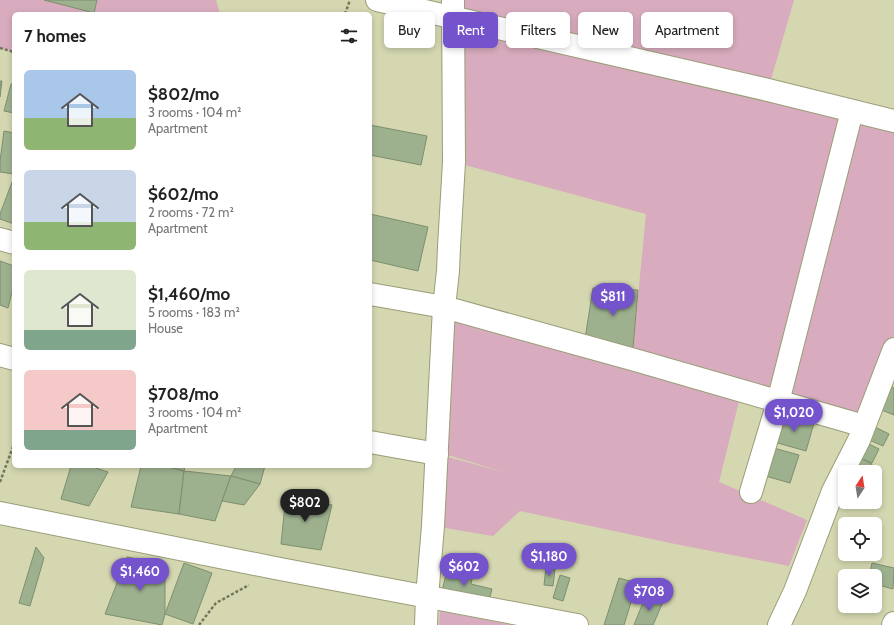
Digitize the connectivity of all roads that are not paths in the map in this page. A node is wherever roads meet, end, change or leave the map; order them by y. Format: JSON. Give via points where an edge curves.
{"nodes":[{"id":1,"x":377,"y":0,"type":"edge"},
{"id":2,"x":452,"y":8,"type":"edge"},
{"id":3,"x":852,"y":111,"type":"junction"},
{"id":4,"x":894,"y":121,"type":"edge"},
{"id":5,"x":0,"y":239,"type":"edge"},
{"id":6,"x":12,"y":242,"type":"edge"},
{"id":7,"x":372,"y":294,"type":"edge"},
{"id":8,"x":444,"y":307,"type":"junction"},
{"id":9,"x":894,"y":349,"type":"edge"},
{"id":10,"x":0,"y":355,"type":"edge"},
{"id":11,"x":12,"y":358,"type":"edge"},
{"id":12,"x":778,"y":402,"type":"junction"},
{"id":13,"x":864,"y":426,"type":"junction"},
{"id":14,"x":372,"y":442,"type":"edge"},
{"id":15,"x":437,"y":454,"type":"junction"},
{"id":16,"x":751,"y":492,"type":"dead end"},
{"id":17,"x":0,"y":513,"type":"edge"},
{"id":18,"x":427,"y":596,"type":"junction"},
{"id":19,"x":426,"y":625,"type":"edge"},
{"id":20,"x":576,"y":625,"type":"edge"},
{"id":21,"x":779,"y":625,"type":"edge"}],
"edges":[{"from":1,"to":2,"type":"street"},
{"from":2,"to":3,"type":"street"},
{"from":2,"to":8,"type":"street","via":[[454,162]]},
{"from":3,"to":4,"type":"street"},
{"from":3,"to":12,"type":"street"},
{"from":5,"to":6,"type":"street"},
{"from":7,"to":8,"type":"street"},
{"from":8,"to":12,"type":"street"},
{"from":8,"to":15,"type":"street"},
{"from":9,"to":13,"type":"street"},
{"from":10,"to":11,"type":"street"},
{"from":12,"to":13,"type":"street"},
{"from":12,"to":16,"type":"street"},
{"from":13,"to":21,"type":"street","via":[[833,491],[795,592]]},
{"from":14,"to":15,"type":"street"},
{"from":15,"to":18,"type":"street"},
{"from":17,"to":18,"type":"street"},
{"from":18,"to":19,"type":"street"},
{"from":18,"to":20,"type":"street"}]}
